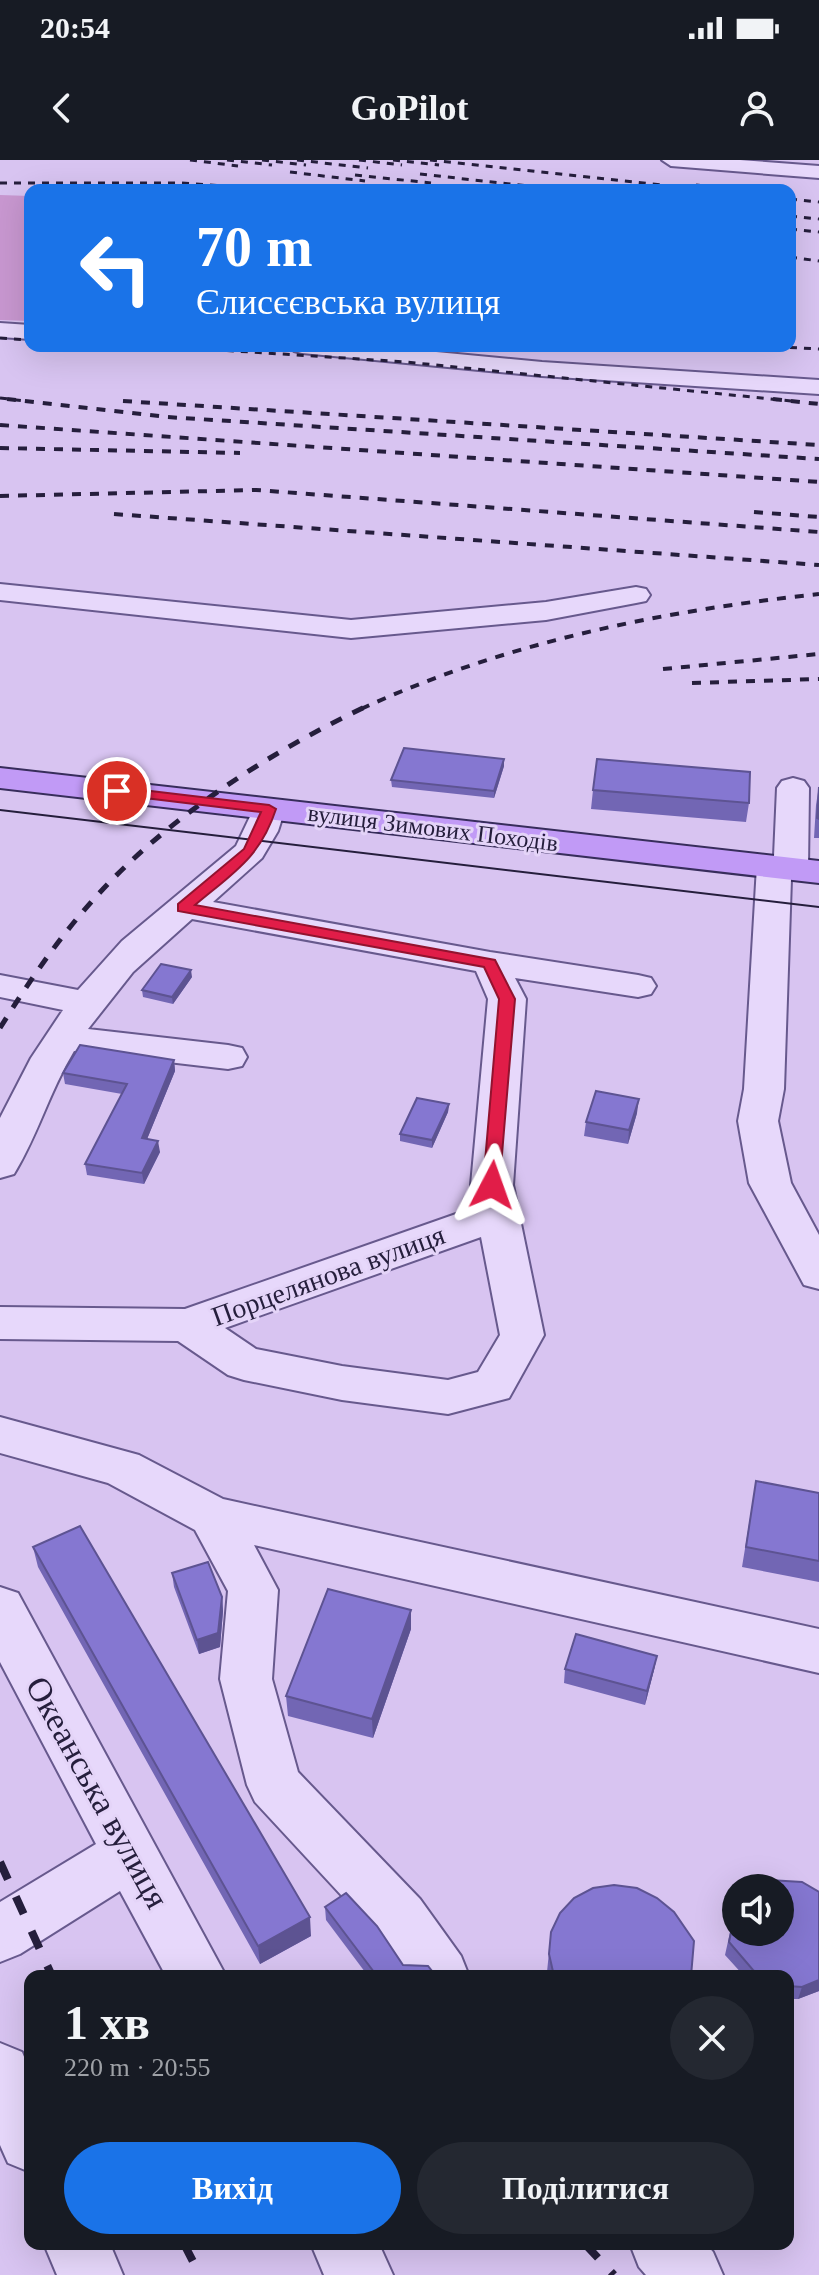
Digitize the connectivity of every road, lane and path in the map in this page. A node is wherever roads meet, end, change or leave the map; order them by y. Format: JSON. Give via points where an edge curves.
{"nodes":[{"id":1,"x":671,"y":160,"type":"edge"},
{"id":2,"x":819,"y":172,"type":"edge"},
{"id":3,"x":0,"y":330,"type":"edge"},
{"id":4,"x":24,"y":332,"type":"edge"},
{"id":5,"x":365,"y":352,"type":"edge"},
{"id":6,"x":819,"y":387,"type":"edge"},
{"id":7,"x":0,"y":592,"type":"edge"},
{"id":8,"x":636,"y":595,"type":"dead end"},
{"id":9,"x":0,"y":778,"type":"edge"},
{"id":10,"x":793,"y":788,"type":"dead end"},
{"id":11,"x":269,"y":809,"type":"junction"},
{"id":12,"x":795,"y":869,"type":"edge"},
{"id":13,"x":183,"y":907,"type":"junction"},
{"id":14,"x":490,"y":963,"type":"junction"},
{"id":15,"x":0,"y":986,"type":"edge"},
{"id":16,"x":638,"y":986,"type":"dead end"},
{"id":17,"x":89,"y":1004,"type":"junction"},
{"id":18,"x":63,"y":1038,"type":"junction"},
{"id":19,"x":228,"y":1057,"type":"dead end"},
{"id":20,"x":0,"y":1164,"type":"edge"},
{"id":21,"x":498,"y":1215,"type":"junction"},
{"id":22,"x":819,"y":1274,"type":"edge"},
{"id":23,"x":0,"y":1323,"type":"edge"},
{"id":24,"x":187,"y":1325,"type":"junction"},
{"id":25,"x":0,"y":1435,"type":"edge"},
{"id":26,"x":212,"y":1516,"type":"junction"},
{"id":27,"x":0,"y":1608,"type":"edge"},
{"id":28,"x":819,"y":1651,"type":"edge"},
{"id":29,"x":131,"y":1853,"type":"junction"},
{"id":30,"x":0,"y":1934,"type":"edge"},
{"id":31,"x":194,"y":1970,"type":"edge"},
{"id":32,"x":436,"y":1970,"type":"edge"},
{"id":33,"x":0,"y":2074,"type":"edge"},
{"id":34,"x":24,"y":2128,"type":"edge"},
{"id":35,"x":79,"y":2250,"type":"edge"},
{"id":36,"x":346,"y":2250,"type":"edge"},
{"id":37,"x":667,"y":2250,"type":"edge"},
{"id":38,"x":90,"y":2275,"type":"edge"},
{"id":39,"x":360,"y":2275,"type":"edge"},
{"id":40,"x":690,"y":2275,"type":"edge"}],
"edges":[{"from":1,"to":2,"type":"street"},
{"from":3,"to":4,"type":"street"},
{"from":5,"to":6,"type":"street"},
{"from":7,"to":8,"type":"street","via":[[351,629],[546,611]]},
{"from":9,"to":11,"type":"main road","name":"вулиця Зимових Походів"},
{"from":10,"to":12,"type":"street"},
{"from":11,"to":12,"type":"main road","name":"вулиця Зимових Походів"},
{"from":11,"to":13,"type":"street","via":[[250,851]]},
{"from":12,"to":22,"type":"street","via":[[758,1121],[770,1183]]},
{"from":13,"to":14,"type":"street"},
{"from":13,"to":17,"type":"street","via":[[119,965]]},
{"from":14,"to":16,"type":"street"},
{"from":14,"to":21,"type":"street","via":[[507,999],[492,1185]]},
{"from":15,"to":17,"type":"street"},
{"from":17,"to":18,"type":"street"},
{"from":18,"to":19,"type":"street"},
{"from":18,"to":20,"type":"street","via":[[20,1113]]},
{"from":21,"to":24,"type":"street","name":"Порцелянова вулиця"},
{"from":21,"to":24,"type":"street","via":[[522,1335],[493,1386],[448,1397],[342,1383],[244,1363]]},
{"from":23,"to":24,"type":"street"},
{"from":25,"to":26,"type":"street","via":[[122,1468]]},
{"from":26,"to":28,"type":"street"},
{"from":26,"to":32,"type":"street","via":[[253,1590],[246,1679],[274,1785],[400,1918]]},
{"from":27,"to":29,"type":"street","name":"Океанська вулиця"},
{"from":29,"to":30,"type":"street"},
{"from":29,"to":31,"type":"street","name":"Океанська вулиця"},
{"from":33,"to":34,"type":"street"},
{"from":35,"to":38,"type":"street"},
{"from":36,"to":39,"type":"street"},
{"from":37,"to":40,"type":"street"}]}
